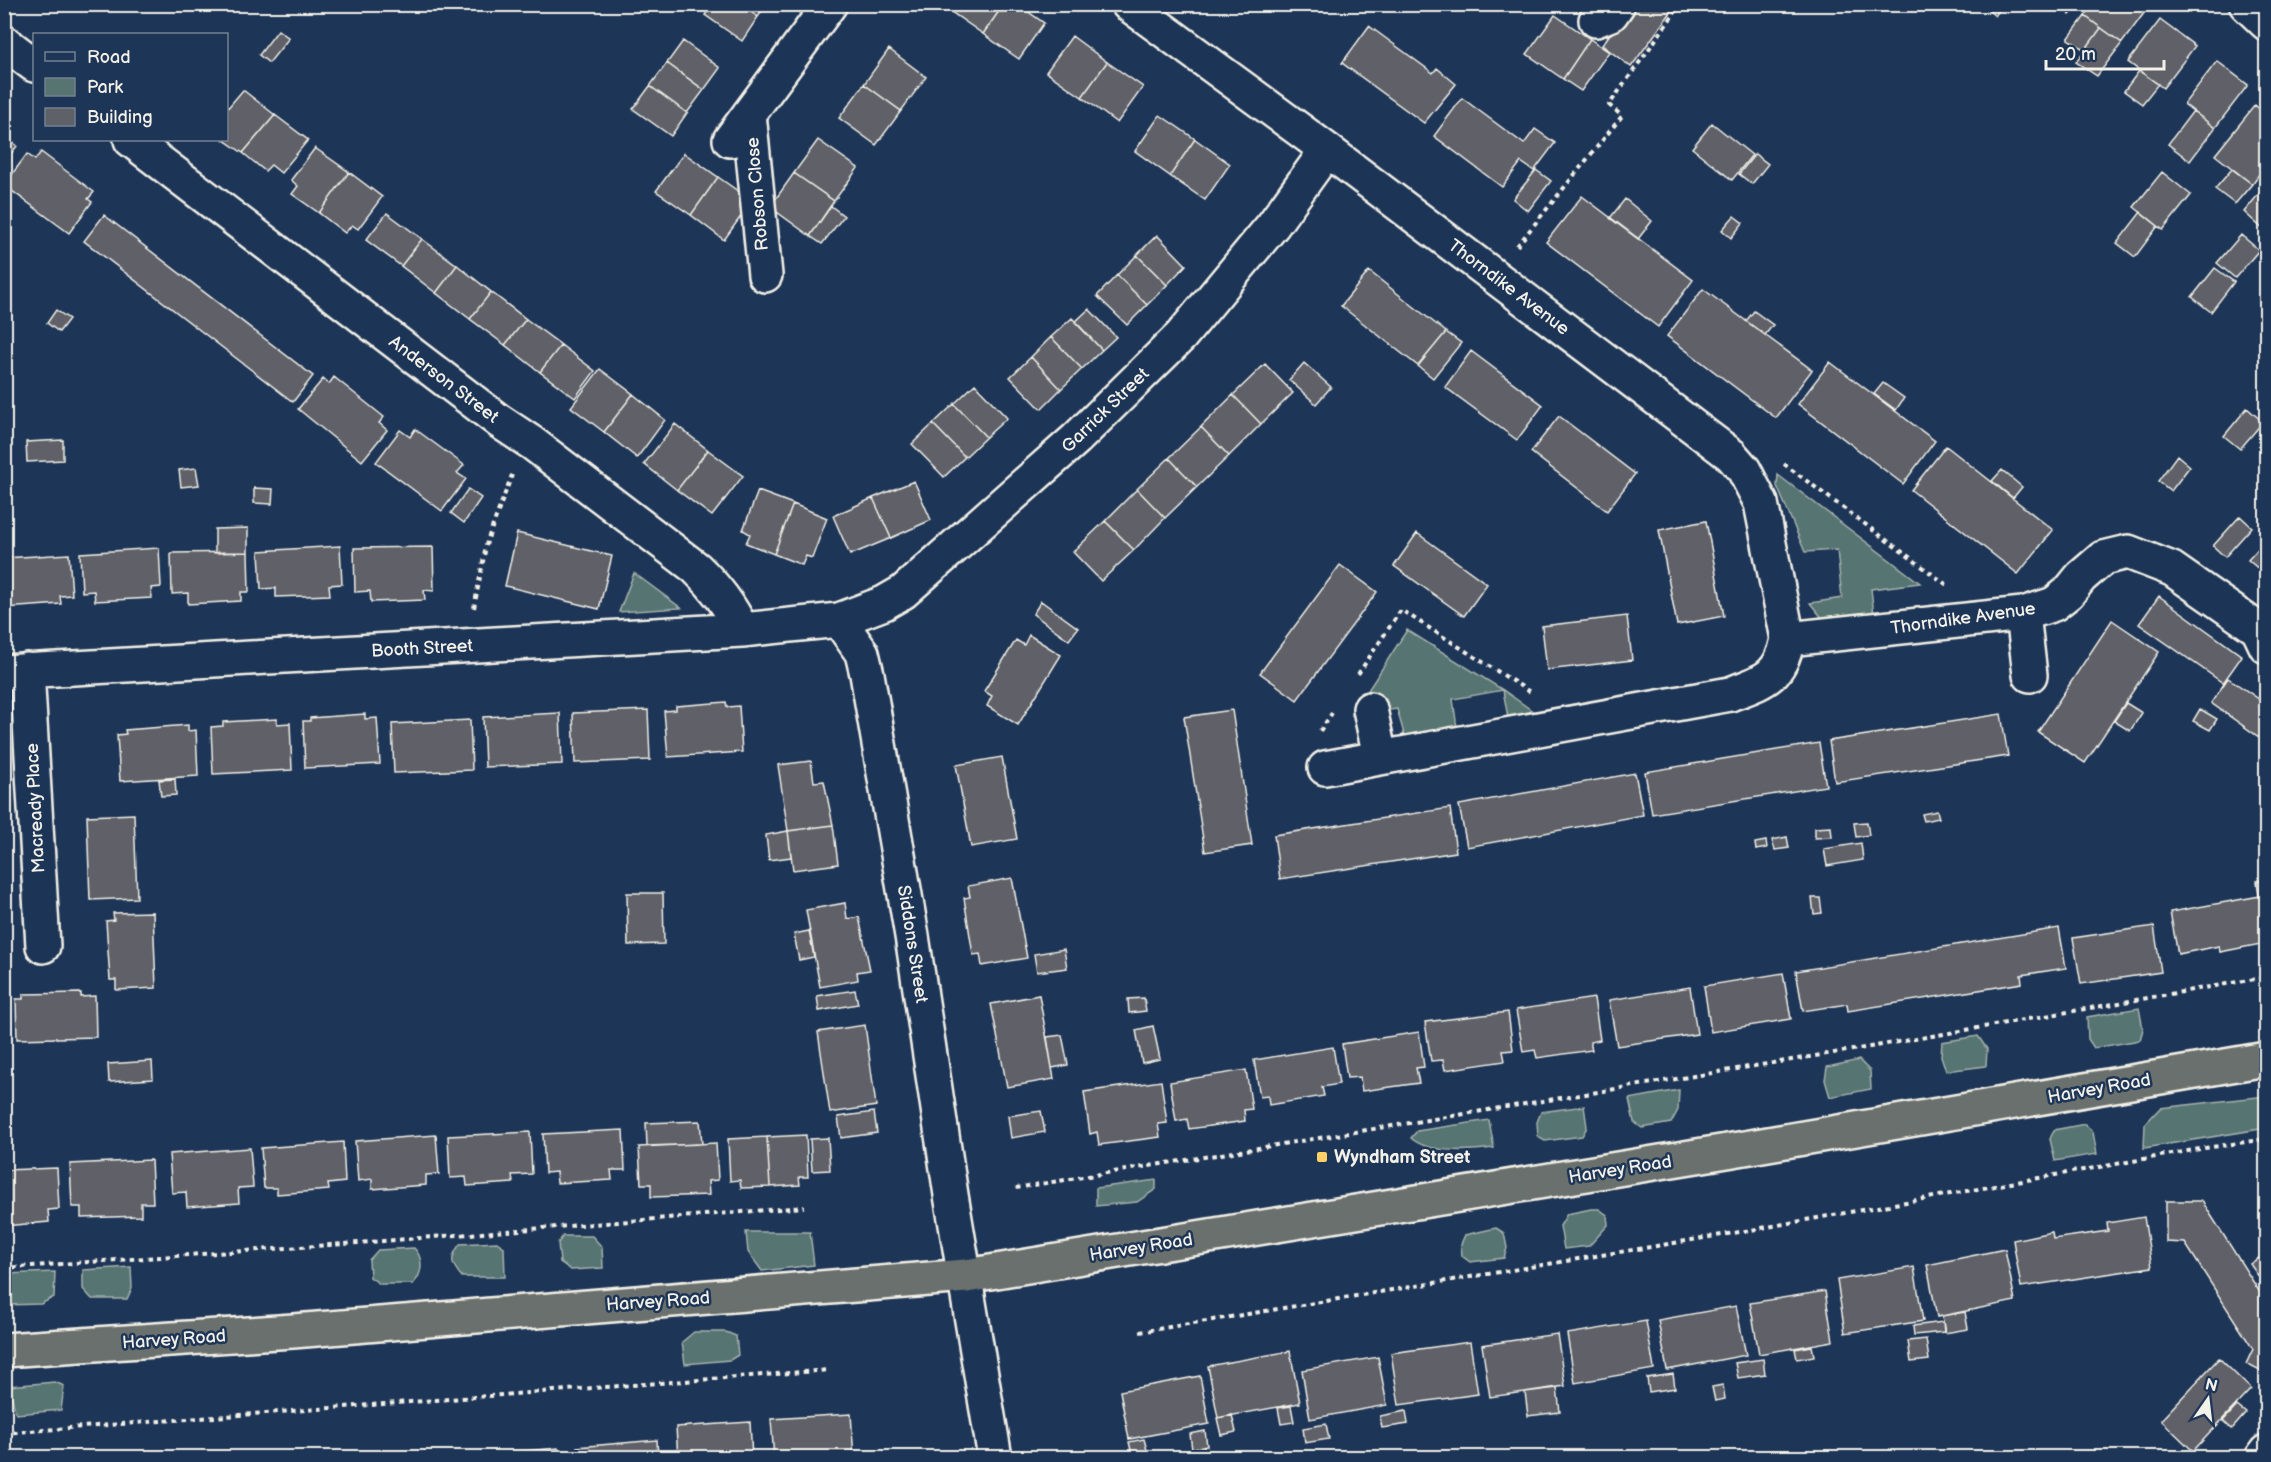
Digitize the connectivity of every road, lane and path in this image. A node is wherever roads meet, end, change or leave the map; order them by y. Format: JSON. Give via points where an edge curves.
{"nodes":[{"id":1,"x":830,"y":4,"type":"edge"},
{"id":2,"x":1128,"y":4,"type":"edge"},
{"id":3,"x":1681,"y":4,"type":"edge"},
{"id":4,"x":2246,"y":4,"type":"edge"},
{"id":5,"x":2266,"y":23,"type":"edge"},
{"id":6,"x":4,"y":42,"type":"edge"},
{"id":7,"x":33,"y":64,"type":"edge"},
{"id":8,"x":749,"y":114,"type":"junction"},
{"id":9,"x":730,"y":140,"type":"dead end"},
{"id":10,"x":132,"y":141,"type":"edge"},
{"id":11,"x":1327,"y":150,"type":"junction"},
{"id":12,"x":765,"y":275,"type":"dead end"},
{"id":13,"x":1493,"y":275,"type":"junction"},
{"id":14,"x":532,"y":443,"type":"junction"},
{"id":15,"x":1777,"y":459,"type":"dead end"},
{"id":16,"x":2007,"y":615,"type":"junction"},
{"id":17,"x":839,"y":620,"type":"junction"},
{"id":18,"x":742,"y":630,"type":"junction"},
{"id":19,"x":1788,"y":639,"type":"junction"},
{"id":20,"x":471,"y":645,"type":"junction"},
{"id":21,"x":2266,"y":646,"type":"edge"},
{"id":22,"x":16,"y":671,"type":"edge"},
{"id":23,"x":2030,"y":675,"type":"dead end"},
{"id":24,"x":1355,"y":680,"type":"dead end"},
{"id":25,"x":1335,"y":709,"type":"dead end"},
{"id":26,"x":1370,"y":709,"type":"dead end"},
{"id":27,"x":1576,"y":722,"type":"junction"},
{"id":28,"x":1380,"y":757,"type":"junction"},
{"id":29,"x":1325,"y":768,"type":"joint"},
{"id":30,"x":43,"y":946,"type":"dead end"},
{"id":31,"x":2266,"y":977,"type":"edge"},
{"id":32,"x":2266,"y":1059,"type":"edge"},
{"id":33,"x":2266,"y":1139,"type":"edge"},
{"id":34,"x":1016,"y":1188,"type":"dead end"},
{"id":35,"x":804,"y":1207,"type":"dead end"},
{"id":36,"x":4,"y":1268,"type":"edge"},
{"id":37,"x":966,"y":1276,"type":"junction"},
{"id":38,"x":1140,"y":1332,"type":"dead end"},
{"id":39,"x":4,"y":1350,"type":"edge"},
{"id":40,"x":829,"y":1370,"type":"dead end"},
{"id":41,"x":4,"y":1433,"type":"edge"},
{"id":42,"x":2266,"y":1452,"type":"edge"},
{"id":43,"x":995,"y":1458,"type":"edge"},
{"id":44,"x":2262,"y":1458,"type":"edge"}],
"edges":[{"from":1,"to":8,"type":"street","name":"Robson Close"},
{"from":2,"to":11,"type":"street","name":"Thorndike Avenue"},
{"from":3,"to":13,"type":"path","via":[[1609,105],[1622,116]]},
{"from":4,"to":5,"type":"street"},
{"from":6,"to":7,"type":"street"},
{"from":8,"to":9,"type":"street","name":"Robson Close"},
{"from":8,"to":12,"type":"street","name":"Robson Close"},
{"from":10,"to":14,"type":"street","name":"Anderson Street"},
{"from":11,"to":13,"type":"street","name":"Thorndike Avenue"},
{"from":11,"to":17,"type":"street","name":"Garrick Street","via":[[1273,225],[1181,336],[1077,439],[903,592]]},
{"from":13,"to":19,"type":"street","name":"Thorndike Avenue","via":[[1731,455],[1744,470],[1761,503]]},
{"from":14,"to":18,"type":"street","name":"Anderson Street","via":[[696,568],[717,587]]},
{"from":14,"to":20,"type":"path","via":[[511,476],[487,541],[475,596]]},
{"from":15,"to":16,"type":"path"},
{"from":16,"to":19,"type":"street","name":"Thorndike Avenue"},
{"from":16,"to":21,"type":"street","name":"Thorndike Avenue","via":[[2054,604],[2103,558],[2128,552],[2172,569],[2258,629]]},
{"from":16,"to":23,"type":"street"},
{"from":17,"to":18,"type":"street","name":"Booth Street"},
{"from":17,"to":37,"type":"street","name":"Siddons Street","via":[[862,653],[867,674]]},
{"from":18,"to":20,"type":"street","name":"Booth Street"},
{"from":19,"to":27,"type":"street","via":[[1784,658],[1775,672],[1753,686],[1730,694]]},
{"from":20,"to":22,"type":"street","name":"Booth Street"},
{"from":22,"to":30,"type":"street","name":"Macready Place"},
{"from":24,"to":27,"type":"path","via":[[1401,610]]},
{"from":25,"to":29,"type":"path","via":[[1308,749],[1310,766]]},
{"from":26,"to":28,"type":"street"},
{"from":27,"to":28,"type":"street"},
{"from":28,"to":29,"type":"street"},
{"from":31,"to":34,"type":"path","via":[[1807,1058]]},
{"from":32,"to":37,"type":"highway","name":"Harvey Road"},
{"from":33,"to":38,"type":"path"},
{"from":35,"to":36,"type":"path"},
{"from":37,"to":39,"type":"highway","name":"Harvey Road","via":[[292,1331]]},
{"from":37,"to":43,"type":"street"},
{"from":40,"to":41,"type":"path"},
{"from":42,"to":44,"type":"street"}]}
